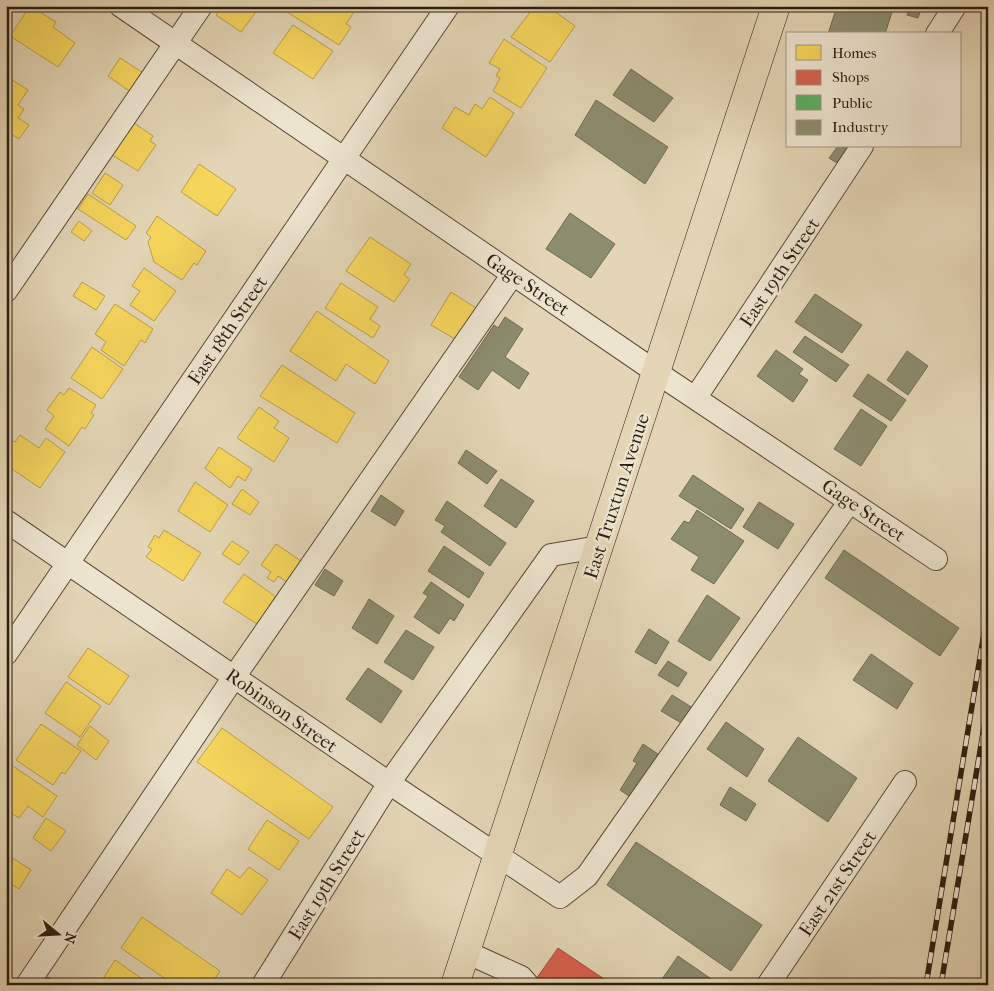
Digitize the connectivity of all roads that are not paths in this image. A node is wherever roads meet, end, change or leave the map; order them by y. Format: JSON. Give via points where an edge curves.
{"nodes":[{"id":1,"x":121,"y":6,"type":"edge"},
{"id":2,"x":201,"y":6,"type":"edge"},
{"id":3,"x":448,"y":6,"type":"edge"},
{"id":4,"x":776,"y":6,"type":"edge"},
{"id":5,"x":955,"y":6,"type":"edge"},
{"id":6,"x":938,"y":32,"type":"edge"},
{"id":7,"x":176,"y":44,"type":"junction"},
{"id":8,"x":861,"y":148,"type":"edge"},
{"id":9,"x":344,"y":158,"type":"junction"},
{"id":10,"x":513,"y":274,"type":"junction"},
{"id":11,"x":6,"y":291,"type":"edge"},
{"id":12,"x":656,"y":372,"type":"junction"},
{"id":13,"x":696,"y":397,"type":"junction"},
{"id":14,"x":850,"y":501,"type":"junction"},
{"id":15,"x":6,"y":521,"type":"edge"},
{"id":16,"x":599,"y":547,"type":"junction"},
{"id":17,"x":936,"y":559,"type":"dead end"},
{"id":18,"x":68,"y":563,"type":"junction"},
{"id":19,"x":6,"y":654,"type":"edge"},
{"id":20,"x":234,"y":677,"type":"junction"},
{"id":21,"x":905,"y":782,"type":"dead end"},
{"id":22,"x":389,"y":783,"type":"junction"},
{"id":23,"x":497,"y":856,"type":"junction"},
{"id":24,"x":466,"y":952,"type":"junction"},
{"id":25,"x":27,"y":985,"type":"edge"},
{"id":26,"x":263,"y":985,"type":"edge"},
{"id":27,"x":455,"y":985,"type":"edge"},
{"id":28,"x":528,"y":985,"type":"edge"},
{"id":29,"x":768,"y":985,"type":"edge"}],
"edges":[{"from":1,"to":7,"type":"street","name":"Gage Street"},
{"from":2,"to":7,"type":"street"},
{"from":3,"to":9,"type":"street","name":"East 18th Street"},
{"from":4,"to":12,"type":"main road","name":"East Truxtun Avenue"},
{"from":5,"to":6,"type":"street"},
{"from":7,"to":9,"type":"street","name":"Gage Street"},
{"from":7,"to":11,"type":"street"},
{"from":8,"to":13,"type":"street","name":"East 19th Street"},
{"from":9,"to":10,"type":"street","name":"Gage Street"},
{"from":9,"to":18,"type":"street","name":"East 18th Street"},
{"from":10,"to":12,"type":"street","name":"Gage Street"},
{"from":10,"to":20,"type":"street"},
{"from":12,"to":13,"type":"street","name":"Gage Street"},
{"from":12,"to":16,"type":"main road","name":"East Truxtun Avenue"},
{"from":13,"to":14,"type":"street","name":"Gage Street"},
{"from":14,"to":17,"type":"street","name":"Gage Street"},
{"from":14,"to":23,"type":"street","name":"Robinson Street","via":[[587,876],[560,897]]},
{"from":15,"to":18,"type":"street","name":"Robinson Street"},
{"from":16,"to":22,"type":"street","name":"East 19th Street","via":[[551,555]]},
{"from":16,"to":23,"type":"main road","name":"East Truxtun Avenue"},
{"from":18,"to":19,"type":"street","name":"East 18th Street"},
{"from":18,"to":20,"type":"street","name":"Robinson Street"},
{"from":20,"to":22,"type":"street","name":"Robinson Street"},
{"from":20,"to":25,"type":"street"},
{"from":21,"to":29,"type":"street","name":"East 21st Street"},
{"from":22,"to":23,"type":"street","name":"Robinson Street"},
{"from":22,"to":26,"type":"street","name":"East 19th Street"},
{"from":23,"to":24,"type":"main road","name":"East Truxtun Avenue"},
{"from":24,"to":27,"type":"main road","name":"East Truxtun Avenue"},
{"from":24,"to":28,"type":"street","via":[[521,977]]}]}
